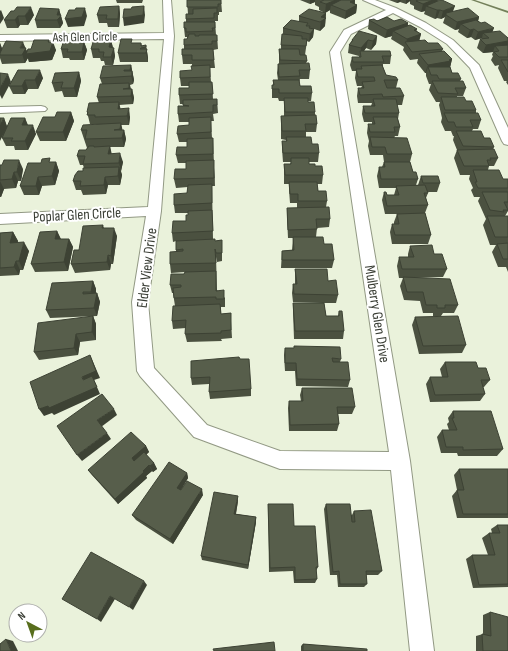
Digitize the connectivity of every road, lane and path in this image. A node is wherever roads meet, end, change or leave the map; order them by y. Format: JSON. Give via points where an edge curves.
{"nodes":[{"id":1,"x":167,"y":0,"type":"edge"},
{"id":2,"x":367,"y":0,"type":"edge"},
{"id":3,"x":393,"y":10,"type":"junction"},
{"id":4,"x":170,"y":36,"type":"junction"},
{"id":5,"x":0,"y":38,"type":"edge"},
{"id":6,"x":41,"y":109,"type":"dead end"},
{"id":7,"x":0,"y":110,"type":"edge"},
{"id":8,"x":508,"y":140,"type":"edge"},
{"id":9,"x":154,"y":211,"type":"junction"},
{"id":10,"x":0,"y":219,"type":"edge"},
{"id":11,"x":400,"y":461,"type":"junction"},
{"id":12,"x":422,"y":651,"type":"edge"}],
"edges":[{"from":1,"to":4,"type":"street","name":"Elder View Drive"},
{"from":2,"to":3,"type":"street"},
{"from":3,"to":8,"type":"street","via":[[450,42],[475,67]]},
{"from":3,"to":11,"type":"street","name":"Mulberry Glen Drive","via":[[347,32],[335,52]]},
{"from":4,"to":5,"type":"street","name":"Ash Glen Circle"},
{"from":4,"to":9,"type":"street","name":"Elder View Drive"},
{"from":6,"to":7,"type":"street"},
{"from":9,"to":10,"type":"street","name":"Poplar Glen Circle"},
{"from":9,"to":11,"type":"street","name":"Elder View Drive","via":[[140,302],[146,370],[201,431],[280,460]]},
{"from":11,"to":12,"type":"street","name":"Mulberry Glen Drive"}]}
